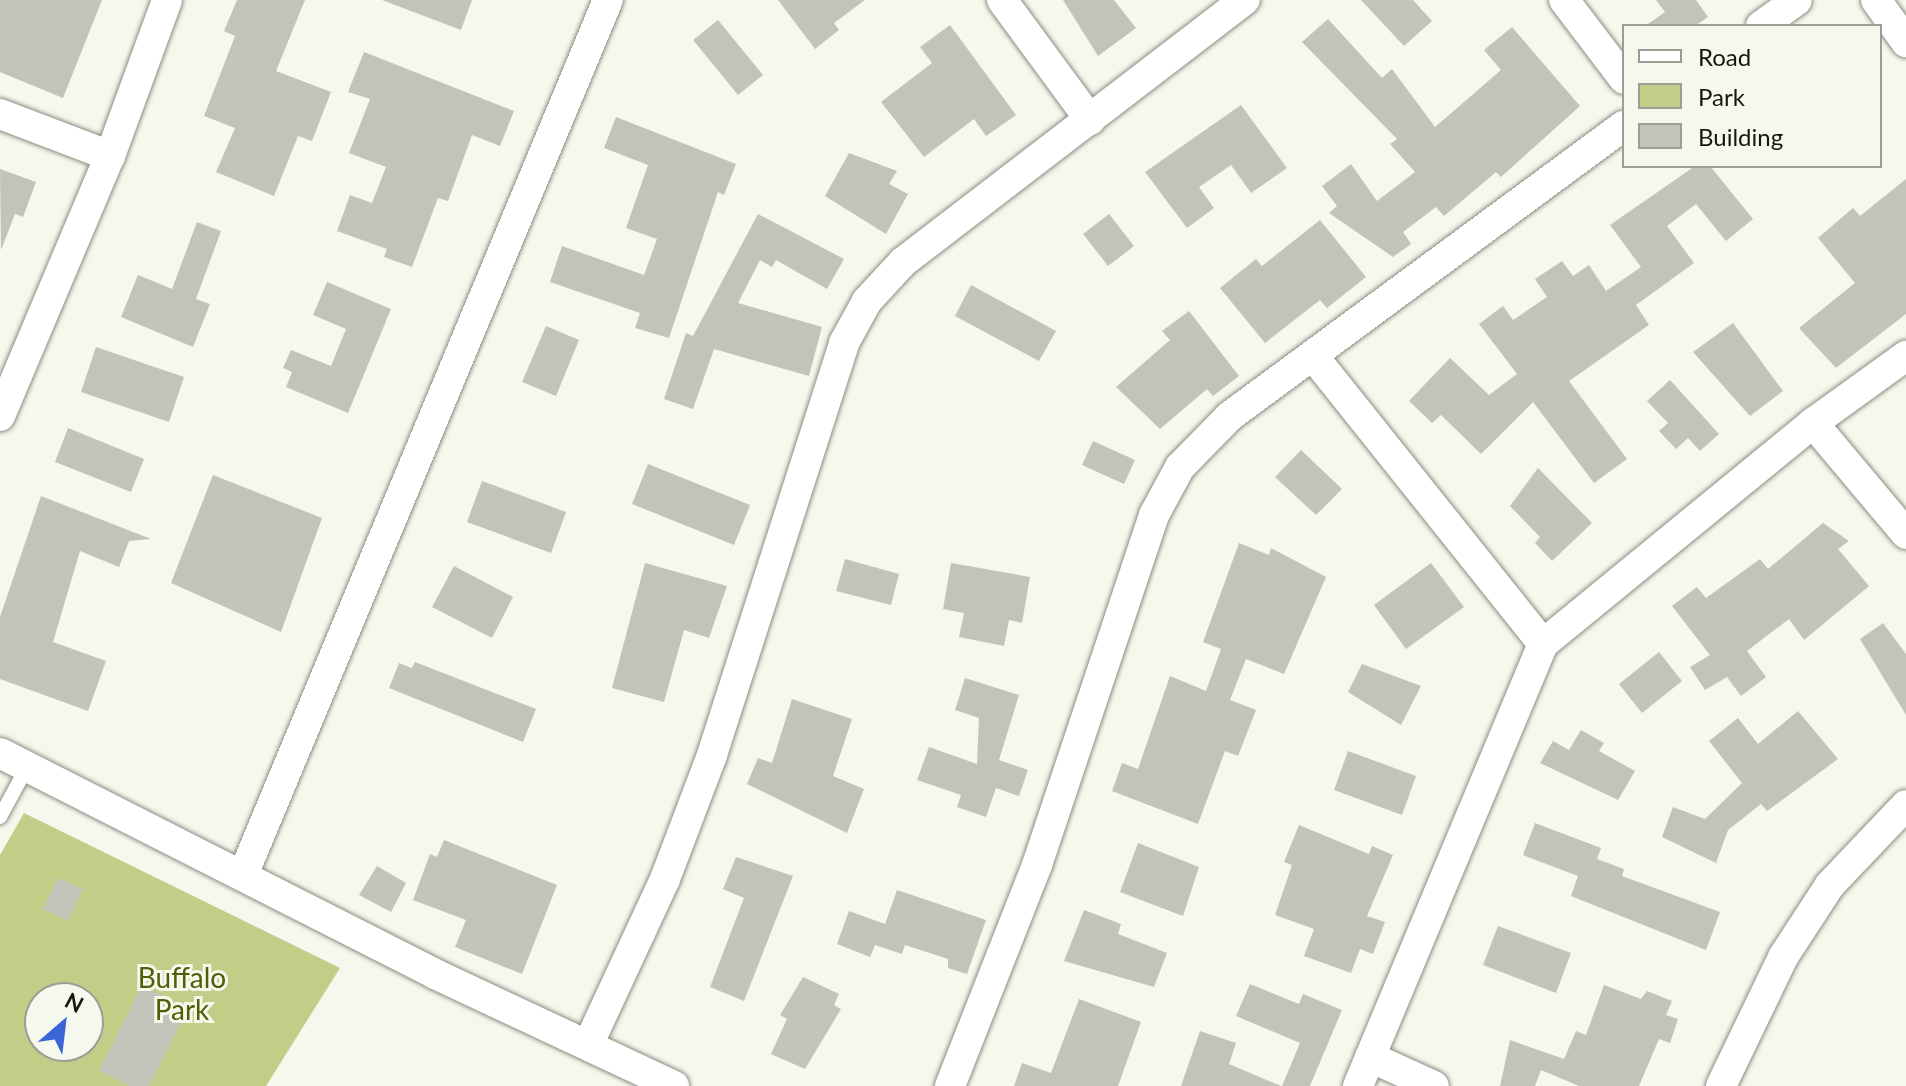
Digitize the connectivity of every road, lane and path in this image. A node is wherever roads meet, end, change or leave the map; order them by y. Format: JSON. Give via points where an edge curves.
{"nodes":[{"id":1,"x":167,"y":0,"type":"edge"},
{"id":2,"x":1002,"y":0,"type":"edge"},
{"id":3,"x":1245,"y":0,"type":"edge"},
{"id":4,"x":1564,"y":0,"type":"edge"},
{"id":5,"x":1797,"y":0,"type":"edge"},
{"id":6,"x":1876,"y":0,"type":"edge"},
{"id":7,"x":602,"y":1,"type":"edge"},
{"id":8,"x":1764,"y":24,"type":"edge"},
{"id":9,"x":1906,"y":42,"type":"edge"},
{"id":10,"x":1622,"y":76,"type":"edge"},
{"id":11,"x":0,"y":114,"type":"edge"},
{"id":12,"x":1090,"y":120,"type":"junction"},
{"id":13,"x":1622,"y":127,"type":"edge"},
{"id":14,"x":110,"y":156,"type":"junction"},
{"id":15,"x":1906,"y":356,"type":"edge"},
{"id":16,"x":1314,"y":357,"type":"junction"},
{"id":17,"x":0,"y":416,"type":"edge"},
{"id":18,"x":1813,"y":423,"type":"junction"},
{"id":19,"x":1906,"y":534,"type":"edge"},
{"id":20,"x":1543,"y":644,"type":"junction"},
{"id":21,"x":0,"y":753,"type":"edge"},
{"id":22,"x":27,"y":767,"type":"junction"},
{"id":23,"x":1906,"y":805,"type":"edge"},
{"id":24,"x":0,"y":817,"type":"edge"},
{"id":25,"x":243,"y":875,"type":"junction"},
{"id":26,"x":588,"y":1045,"type":"junction"},
{"id":27,"x":1370,"y":1057,"type":"junction"},
{"id":28,"x":674,"y":1086,"type":"edge"},
{"id":29,"x":950,"y":1086,"type":"edge"},
{"id":30,"x":1358,"y":1086,"type":"edge"},
{"id":31,"x":1434,"y":1086,"type":"edge"},
{"id":32,"x":1721,"y":1086,"type":"edge"}],
"edges":[{"from":1,"to":14,"type":"street"},
{"from":2,"to":12,"type":"street"},
{"from":3,"to":12,"type":"street"},
{"from":4,"to":10,"type":"street"},
{"from":5,"to":8,"type":"street"},
{"from":6,"to":9,"type":"street"},
{"from":7,"to":25,"type":"street","via":[[430,436]]},
{"from":11,"to":14,"type":"street"},
{"from":12,"to":26,"type":"street","via":[[903,262],[867,301],[844,343],[712,755],[665,879]]},
{"from":13,"to":16,"type":"street"},
{"from":14,"to":17,"type":"street"},
{"from":15,"to":18,"type":"street"},
{"from":16,"to":20,"type":"street"},
{"from":16,"to":29,"type":"street","via":[[1230,416],[1180,467],[1154,515],[1037,865]]},
{"from":18,"to":19,"type":"street"},
{"from":18,"to":20,"type":"street"},
{"from":20,"to":27,"type":"street"},
{"from":21,"to":22,"type":"street"},
{"from":22,"to":24,"type":"lane"},
{"from":22,"to":25,"type":"street"},
{"from":23,"to":32,"type":"street","via":[[1830,885],[1783,957]]},
{"from":25,"to":26,"type":"street"},
{"from":26,"to":28,"type":"street"},
{"from":27,"to":30,"type":"street"},
{"from":27,"to":31,"type":"street"}]}
